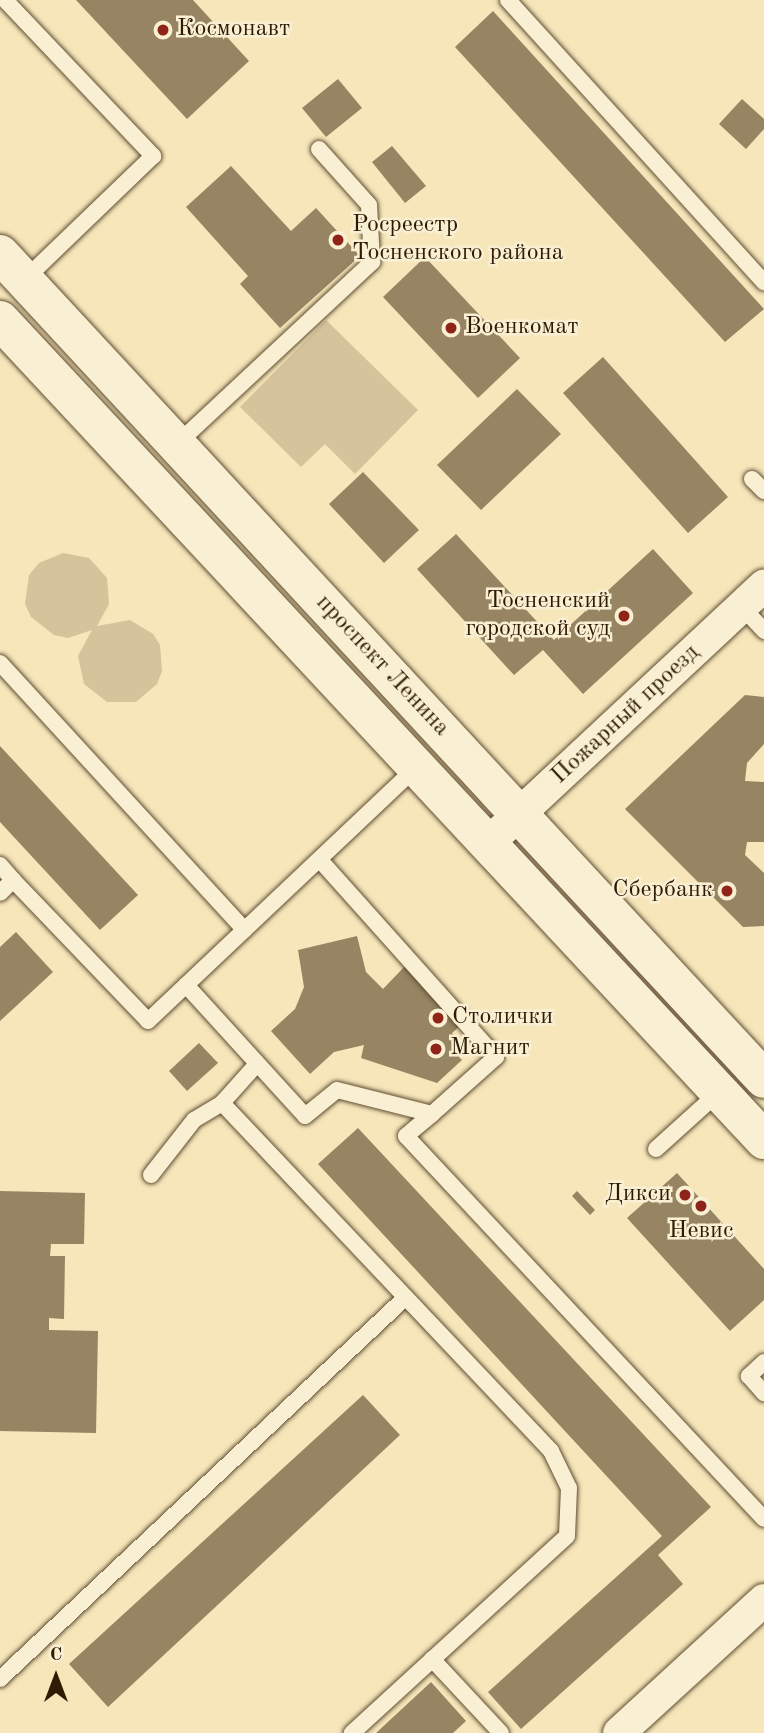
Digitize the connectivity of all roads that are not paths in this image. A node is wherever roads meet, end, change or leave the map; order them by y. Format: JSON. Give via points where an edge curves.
{"nodes":[{"id":1,"x":509,"y":0,"type":"edge"},
{"id":2,"x":4,"y":2,"type":"edge"},
{"id":3,"x":319,"y":149,"type":"dead end"},
{"id":4,"x":12,"y":267,"type":"edge"},
{"id":5,"x":764,"y":282,"type":"edge"},
{"id":6,"x":0,"y":320,"type":"edge"},
{"id":7,"x":176,"y":444,"type":"junction"},
{"id":8,"x":752,"y":479,"type":"dead end"},
{"id":9,"x":764,"y":491,"type":"edge"},
{"id":10,"x":753,"y":596,"type":"edge"},
{"id":11,"x":764,"y":631,"type":"edge"},
{"id":12,"x":0,"y":663,"type":"edge"},
{"id":13,"x":416,"y":768,"type":"junction"},
{"id":14,"x":519,"y":814,"type":"junction"},
{"id":15,"x":487,"y":844,"type":"junction"},
{"id":16,"x":320,"y":860,"type":"junction"},
{"id":17,"x":0,"y":865,"type":"edge"},
{"id":18,"x":13,"y":880,"type":"junction"},
{"id":19,"x":0,"y":893,"type":"edge"},
{"id":20,"x":245,"y":930,"type":"junction"},
{"id":21,"x":186,"y":985,"type":"junction"},
{"id":22,"x":256,"y":1065,"type":"junction"},
{"id":23,"x":764,"y":1079,"type":"edge"},
{"id":24,"x":719,"y":1092,"type":"junction"},
{"id":25,"x":222,"y":1103,"type":"junction"},
{"id":26,"x":432,"y":1114,"type":"junction"},
{"id":27,"x":764,"y":1140,"type":"edge"},
{"id":28,"x":656,"y":1149,"type":"dead end"},
{"id":29,"x":151,"y":1175,"type":"dead end"},
{"id":30,"x":406,"y":1297,"type":"junction"},
{"id":31,"x":764,"y":1362,"type":"edge"},
{"id":32,"x":764,"y":1393,"type":"edge"},
{"id":33,"x":764,"y":1519,"type":"edge"},
{"id":34,"x":764,"y":1600,"type":"edge"},
{"id":35,"x":432,"y":1659,"type":"junction"},
{"id":36,"x":0,"y":1679,"type":"edge"},
{"id":37,"x":352,"y":1733,"type":"edge"},
{"id":38,"x":501,"y":1733,"type":"edge"},
{"id":39,"x":620,"y":1733,"type":"edge"}],
"edges":[{"from":1,"to":5,"type":"lane"},
{"from":2,"to":4,"type":"lane","via":[[153,156]]},
{"from":3,"to":7,"type":"lane","via":[[369,205],[374,232],[372,262]]},
{"from":4,"to":7,"type":"main road","name":"проспект Ленина"},
{"from":6,"to":13,"type":"main road","name":"проспект Ленина"},
{"from":7,"to":14,"type":"main road","name":"проспект Ленина"},
{"from":8,"to":9,"type":"lane"},
{"from":10,"to":11,"type":"lane"},
{"from":10,"to":14,"type":"street","name":"Пожарный проезд"},
{"from":12,"to":20,"type":"lane"},
{"from":13,"to":15,"type":"main road","name":"проспект Ленина"},
{"from":13,"to":16,"type":"lane"},
{"from":14,"to":15,"type":"street","name":"Пожарный проезд"},
{"from":14,"to":23,"type":"main road","name":"проспект Ленина"},
{"from":15,"to":24,"type":"main road","name":"проспект Ленина"},
{"from":16,"to":20,"type":"lane"},
{"from":16,"to":26,"type":"lane","via":[[496,1057]]},
{"from":17,"to":18,"type":"lane"},
{"from":18,"to":19,"type":"lane"},
{"from":18,"to":21,"type":"lane","via":[[148,1021]]},
{"from":20,"to":21,"type":"lane"},
{"from":21,"to":22,"type":"lane"},
{"from":22,"to":25,"type":"lane"},
{"from":22,"to":26,"type":"lane","via":[[305,1116],[337,1090]]},
{"from":24,"to":27,"type":"main road","name":"проспект Ленина"},
{"from":24,"to":28,"type":"lane"},
{"from":25,"to":29,"type":"lane","via":[[194,1120]]},
{"from":25,"to":30,"type":"lane"},
{"from":26,"to":33,"type":"lane","via":[[405,1136]]},
{"from":30,"to":35,"type":"lane","via":[[551,1451],[569,1488],[567,1536]]},
{"from":30,"to":36,"type":"lane"},
{"from":31,"to":32,"type":"lane","via":[[748,1376]]},
{"from":34,"to":39,"type":"street"},
{"from":35,"to":37,"type":"lane"},
{"from":35,"to":38,"type":"lane"}]}
